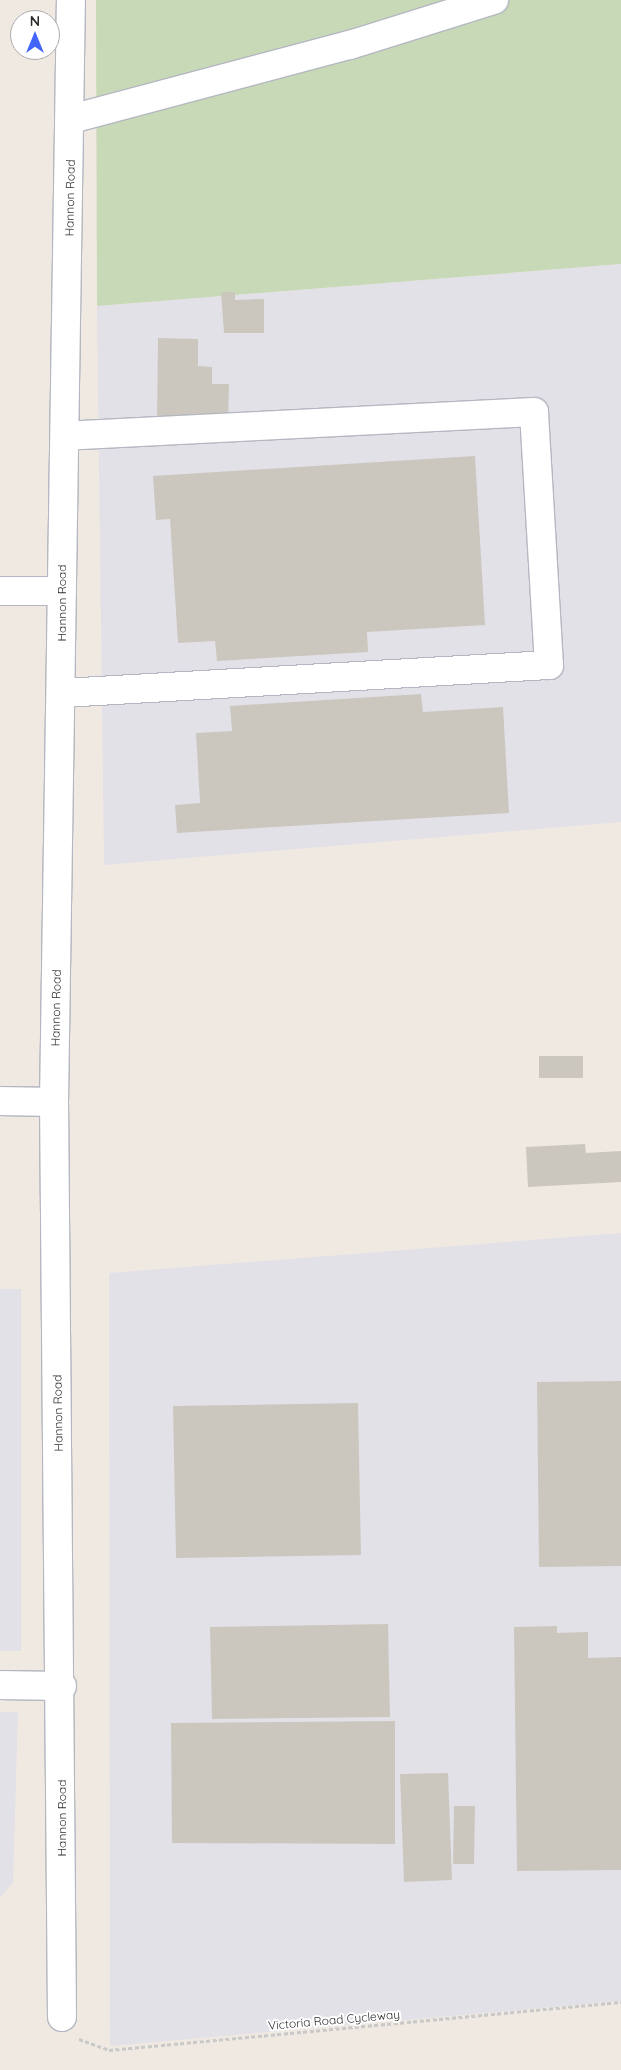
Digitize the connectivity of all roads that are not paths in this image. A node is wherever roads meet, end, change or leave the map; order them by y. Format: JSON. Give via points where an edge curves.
{"nodes":[{"id":1,"x":71,"y":0,"type":"edge"},
{"id":2,"x":494,"y":0,"type":"edge"},
{"id":3,"x":71,"y":119,"type":"junction"},
{"id":4,"x":66,"y":436,"type":"junction"},
{"id":5,"x":0,"y":591,"type":"edge"},
{"id":6,"x":62,"y":591,"type":"junction"},
{"id":7,"x":63,"y":693,"type":"junction"},
{"id":8,"x":0,"y":1101,"type":"edge"},
{"id":9,"x":54,"y":1102,"type":"junction"},
{"id":10,"x":0,"y":1685,"type":"edge"},
{"id":11,"x":62,"y":1686,"type":"junction"},
{"id":12,"x":62,"y":2017,"type":"road end"}],
"edges":[{"from":1,"to":3,"type":"street","name":"Hannon Road"},
{"from":2,"to":3,"type":"street","via":[[350,45]]},
{"from":3,"to":4,"type":"street","name":"Hannon Road"},
{"from":4,"to":6,"type":"street","name":"Hannon Road"},
{"from":4,"to":7,"type":"street","via":[[534,412],[549,666]]},
{"from":5,"to":6,"type":"street"},
{"from":6,"to":7,"type":"street","name":"Hannon Road"},
{"from":7,"to":9,"type":"street","name":"Hannon Road"},
{"from":8,"to":9,"type":"street"},
{"from":9,"to":11,"type":"street","name":"Hannon Road"},
{"from":10,"to":11,"type":"street"},
{"from":11,"to":12,"type":"street","name":"Hannon Road"}]}
